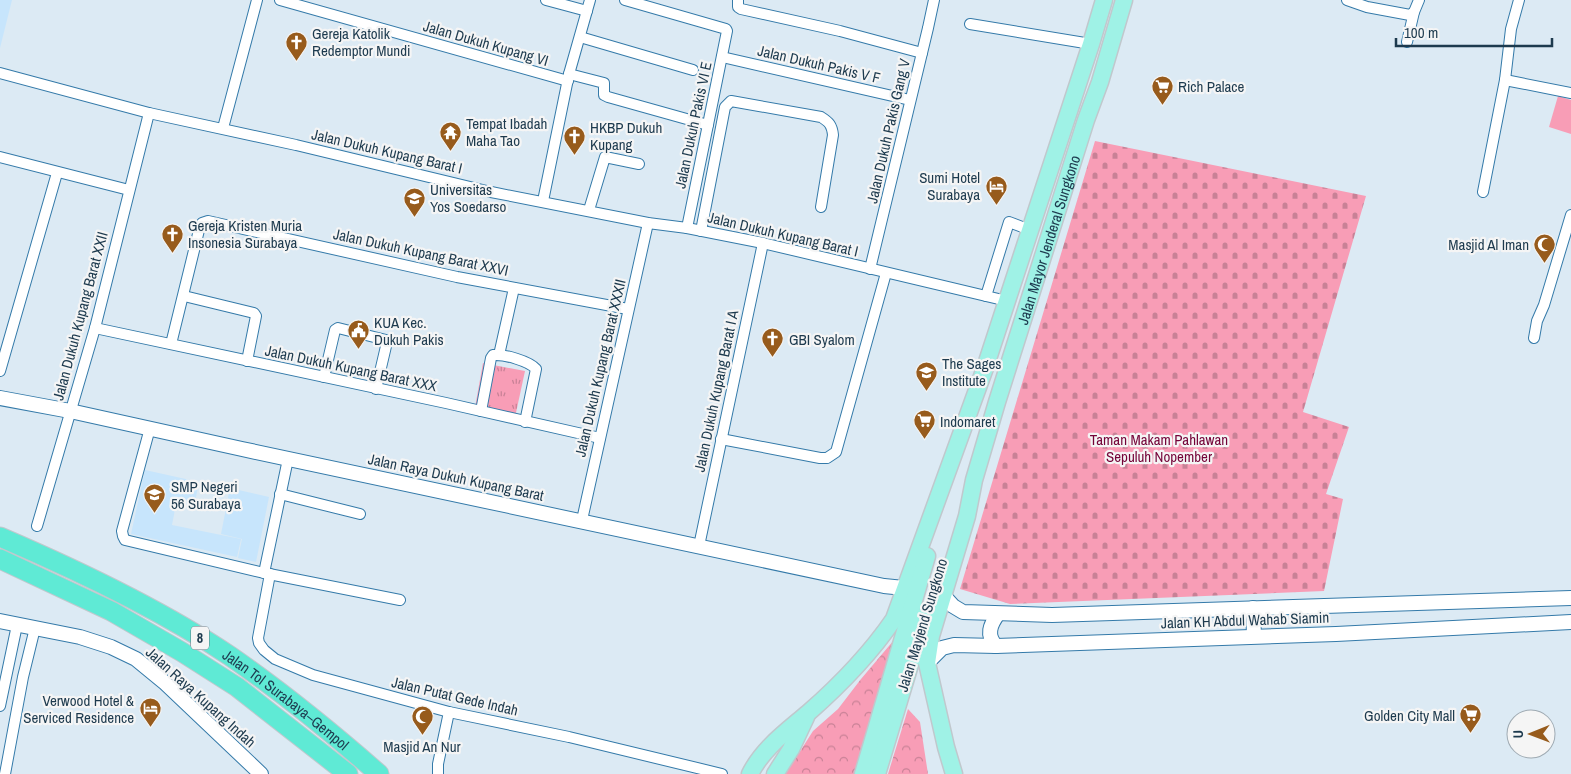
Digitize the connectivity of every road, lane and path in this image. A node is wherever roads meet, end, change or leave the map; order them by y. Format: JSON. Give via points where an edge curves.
{"nodes":[{"id":1,"x":257,"y":0,"type":"edge"},
{"id":2,"x":280,"y":0,"type":"edge"},
{"id":3,"x":549,"y":0,"type":"edge"},
{"id":4,"x":590,"y":0,"type":"edge"},
{"id":5,"x":625,"y":0,"type":"edge"},
{"id":6,"x":934,"y":0,"type":"edge"},
{"id":7,"x":1104,"y":0,"type":"edge"},
{"id":8,"x":1124,"y":0,"type":"edge"},
{"id":9,"x":1347,"y":0,"type":"edge"},
{"id":10,"x":1419,"y":0,"type":"edge"},
{"id":11,"x":1520,"y":0,"type":"edge"},
{"id":12,"x":738,"y":4,"type":"edge"},
{"id":13,"x":587,"y":11,"type":"junction"},
{"id":14,"x":1412,"y":13,"type":"junction"},
{"id":15,"x":970,"y":24,"type":"dead end"},
{"id":16,"x":580,"y":38,"type":"junction"},
{"id":17,"x":1111,"y":42,"type":"junction"},
{"id":18,"x":1407,"y":42,"type":"dead end"},
{"id":19,"x":1091,"y":43,"type":"junction"},
{"id":20,"x":922,"y":53,"type":"junction"},
{"id":21,"x":722,"y":57,"type":"junction"},
{"id":22,"x":1106,"y":60,"type":"junction"},
{"id":23,"x":693,"y":70,"type":"dead end"},
{"id":24,"x":0,"y":73,"type":"edge"},
{"id":25,"x":568,"y":78,"type":"junction"},
{"id":26,"x":1505,"y":80,"type":"junction"},
{"id":27,"x":1571,"y":94,"type":"edge"},
{"id":28,"x":910,"y":100,"type":"junction"},
{"id":29,"x":149,"y":113,"type":"junction"},
{"id":30,"x":708,"y":125,"type":"junction"},
{"id":31,"x":223,"y":128,"type":"junction"},
{"id":32,"x":0,"y":157,"type":"edge"},
{"id":33,"x":639,"y":164,"type":"dead end"},
{"id":34,"x":57,"y":172,"type":"junction"},
{"id":35,"x":129,"y":190,"type":"junction"},
{"id":36,"x":1484,"y":192,"type":"dead end"},
{"id":37,"x":543,"y":201,"type":"junction"},
{"id":38,"x":821,"y":207,"type":"dead end"},
{"id":39,"x":589,"y":210,"type":"junction"},
{"id":40,"x":1571,"y":218,"type":"edge"},
{"id":41,"x":648,"y":223,"type":"junction"},
{"id":42,"x":687,"y":228,"type":"junction"},
{"id":43,"x":1030,"y":230,"type":"junction"},
{"id":44,"x":701,"y":231,"type":"junction"},
{"id":45,"x":763,"y":243,"type":"junction"},
{"id":46,"x":870,"y":269,"type":"junction"},
{"id":47,"x":886,"y":272,"type":"junction"},
{"id":48,"x":514,"y":288,"type":"junction"},
{"id":49,"x":184,"y":296,"type":"junction"},
{"id":50,"x":986,"y":296,"type":"junction"},
{"id":51,"x":1007,"y":301,"type":"junction"},
{"id":52,"x":628,"y":309,"type":"junction"},
{"id":53,"x":95,"y":328,"type":"junction"},
{"id":54,"x":1534,"y":338,"type":"dead end"},
{"id":55,"x":171,"y":344,"type":"junction"},
{"id":56,"x":499,"y":355,"type":"junction"},
{"id":57,"x":247,"y":360,"type":"junction"},
{"id":58,"x":0,"y":371,"type":"edge"},
{"id":59,"x":324,"y":377,"type":"junction"},
{"id":60,"x":376,"y":388,"type":"junction"},
{"id":61,"x":0,"y":398,"type":"edge"},
{"id":62,"x":70,"y":411,"type":"junction"},
{"id":63,"x":481,"y":412,"type":"junction"},
{"id":64,"x":526,"y":422,"type":"junction"},
{"id":65,"x":150,"y":428,"type":"junction"},
{"id":66,"x":600,"y":438,"type":"junction"},
{"id":67,"x":721,"y":439,"type":"junction"},
{"id":68,"x":288,"y":459,"type":"junction"},
{"id":69,"x":946,"y":476,"type":"junction"},
{"id":70,"x":974,"y":480,"type":"junction"},
{"id":71,"x":280,"y":494,"type":"junction"},
{"id":72,"x":360,"y":514,"type":"dead end"},
{"id":73,"x":582,"y":520,"type":"junction"},
{"id":74,"x":37,"y":526,"type":"dead end"},
{"id":75,"x":0,"y":537,"type":"edge"},
{"id":76,"x":699,"y":546,"type":"junction"},
{"id":77,"x":0,"y":559,"type":"edge"},
{"id":78,"x":267,"y":574,"type":"junction"},
{"id":79,"x":904,"y":588,"type":"junction"},
{"id":80,"x":943,"y":594,"type":"junction"},
{"id":81,"x":1571,"y":598,"type":"edge"},
{"id":82,"x":400,"y":600,"type":"dead end"},
{"id":83,"x":1253,"y":608,"type":"junction"},
{"id":84,"x":998,"y":614,"type":"junction"},
{"id":85,"x":0,"y":621,"type":"edge"},
{"id":86,"x":1571,"y":622,"type":"edge"},
{"id":87,"x":17,"y":624,"type":"junction"},
{"id":88,"x":35,"y":628,"type":"junction"},
{"id":89,"x":1254,"y":636,"type":"junction"},
{"id":90,"x":996,"y":646,"type":"junction"},
{"id":91,"x":928,"y":664,"type":"junction"},
{"id":92,"x":0,"y":706,"type":"edge"},
{"id":93,"x":449,"y":712,"type":"junction"},
{"id":94,"x":808,"y":713,"type":"junction"},
{"id":95,"x":4,"y":767,"type":"edge"},
{"id":96,"x":438,"y":769,"type":"edge"},
{"id":97,"x":951,"y":770,"type":"edge"},
{"id":98,"x":694,"y":771,"type":"edge"},
{"id":99,"x":750,"y":772,"type":"edge"},
{"id":100,"x":261,"y":774,"type":"edge"},
{"id":101,"x":348,"y":774,"type":"edge"},
{"id":102,"x":379,"y":774,"type":"edge"},
{"id":103,"x":722,"y":774,"type":"edge"},
{"id":104,"x":775,"y":774,"type":"edge"},
{"id":105,"x":863,"y":774,"type":"edge"},
{"id":106,"x":877,"y":774,"type":"edge"}],
"edges":[{"from":1,"to":31,"type":"street"},
{"from":2,"to":25,"type":"street","name":"Jalan Dukuh Kupang VI"},
{"from":3,"to":13,"type":"street"},
{"from":4,"to":13,"type":"street"},
{"from":5,"to":21,"type":"street","name":"Jalan Dukuh Pakis VI E","via":[[726,29]]},
{"from":6,"to":20,"type":"street","name":"Jalan Dukuh Pakis Gang V"},
{"from":7,"to":19,"type":"main road","name":"Jalan Mayor Jenderal Sungkono"},
{"from":8,"to":17,"type":"main road","name":"Jalan Mayor Jenderal Sungkono"},
{"from":9,"to":14,"type":"street","via":[[1367,7]]},
{"from":10,"to":14,"type":"street"},
{"from":11,"to":26,"type":"street","via":[[1512,29]]},
{"from":12,"to":20,"type":"street"},
{"from":13,"to":16,"type":"street"},
{"from":14,"to":18,"type":"street"},
{"from":15,"to":19,"type":"street"},
{"from":16,"to":23,"type":"street"},
{"from":16,"to":25,"type":"street"},
{"from":17,"to":19,"type":"main road"},
{"from":17,"to":22,"type":"main road","name":"Jalan Mayor Jenderal Sungkono"},
{"from":19,"to":22,"type":"main road","via":[[1103,45],[1107,52]]},
{"from":19,"to":43,"type":"main road","name":"Jalan Mayor Jenderal Sungkono"},
{"from":20,"to":28,"type":"street","name":"Jalan Dukuh Pakis Gang V"},
{"from":21,"to":28,"type":"street","name":"Jalan Dukuh Pakis V F"},
{"from":21,"to":30,"type":"street","name":"Jalan Dukuh Pakis VI E"},
{"from":22,"to":70,"type":"main road","name":"Jalan Mayor Jenderal Sungkono"},
{"from":24,"to":29,"type":"street","name":"Jalan Dukuh Kupang Barat I"},
{"from":25,"to":30,"type":"street","name":"Jalan Dukuh Kupang VI","via":[[604,83],[604,95],[608,97]]},
{"from":25,"to":37,"type":"street"},
{"from":26,"to":27,"type":"street"},
{"from":26,"to":36,"type":"street"},
{"from":28,"to":46,"type":"street","name":"Jalan Dukuh Pakis Gang V"},
{"from":29,"to":31,"type":"street","name":"Jalan Dukuh Kupang Barat I"},
{"from":29,"to":35,"type":"street","name":"Jalan Dukuh Kupang Barat XXII"},
{"from":30,"to":42,"type":"street","name":"Jalan Dukuh Pakis VI E"},
{"from":31,"to":37,"type":"street","name":"Jalan Dukuh Kupang Barat I","via":[[491,192]]},
{"from":32,"to":34,"type":"street"},
{"from":33,"to":39,"type":"street","via":[[605,157]]},
{"from":34,"to":35,"type":"street"},
{"from":34,"to":58,"type":"street"},
{"from":35,"to":53,"type":"street","name":"Jalan Dukuh Kupang Barat XXII"},
{"from":37,"to":39,"type":"street","name":"Jalan Dukuh Kupang Barat I"},
{"from":38,"to":44,"type":"street","via":[[833,135],[830,123],[821,118],[731,101],[725,107]]},
{"from":39,"to":41,"type":"street","name":"Jalan Dukuh Kupang Barat I"},
{"from":40,"to":54,"type":"street"},
{"from":41,"to":42,"type":"street","name":"Jalan Dukuh Kupang Barat I"},
{"from":41,"to":52,"type":"street","name":"Jalan Dukuh Kupang Barat XXXII"},
{"from":42,"to":44,"type":"street","name":"Jalan Dukuh Kupang Barat I"},
{"from":43,"to":50,"type":"street","via":[[1009,222]]},
{"from":43,"to":51,"type":"main road","name":"Jalan Mayor Jenderal Sungkono"},
{"from":44,"to":45,"type":"street","name":"Jalan Dukuh Kupang Barat I"},
{"from":45,"to":46,"type":"street","name":"Jalan Dukuh Kupang Barat I"},
{"from":45,"to":67,"type":"street","name":"Jalan Dukuh Kupang Barat I A"},
{"from":46,"to":47,"type":"street","name":"Jalan Dukuh Kupang Barat I"},
{"from":47,"to":50,"type":"street","name":"Jalan Dukuh Kupang Barat I"},
{"from":47,"to":67,"type":"street","via":[[836,452],[820,458]]},
{"from":48,"to":49,"type":"street","name":"Jalan Dukuh Kupang Barat XXVI","via":[[208,221],[200,226]]},
{"from":48,"to":52,"type":"street","name":"Jalan Dukuh Kupang Barat XXVI"},
{"from":48,"to":56,"type":"street"},
{"from":49,"to":55,"type":"street"},
{"from":49,"to":57,"type":"street","via":[[254,313]]},
{"from":50,"to":51,"type":"street","name":"Jalan Dukuh Kupang Barat I"},
{"from":51,"to":69,"type":"main road","name":"Jalan Mayor Jenderal Sungkono"},
{"from":52,"to":66,"type":"street","name":"Jalan Dukuh Kupang Barat XXXII"},
{"from":53,"to":55,"type":"street","name":"Jalan Dukuh Kupang Barat XXX"},
{"from":53,"to":62,"type":"street","name":"Jalan Dukuh Kupang Barat XXII"},
{"from":55,"to":57,"type":"street","name":"Jalan Dukuh Kupang Barat XXX"},
{"from":56,"to":63,"type":"street","via":[[491,358]]},
{"from":56,"to":64,"type":"street","via":[[530,363],[536,369]]},
{"from":57,"to":59,"type":"street","name":"Jalan Dukuh Kupang Barat XXX"},
{"from":59,"to":60,"type":"street","name":"Jalan Dukuh Kupang Barat XXX"},
{"from":59,"to":60,"type":"street","via":[[338,328],[386,340]]},
{"from":60,"to":63,"type":"street","name":"Jalan Dukuh Kupang Barat XXX"},
{"from":61,"to":62,"type":"main road","name":"Jalan Raya Dukuh Kupang Barat"},
{"from":62,"to":65,"type":"main road","name":"Jalan Raya Dukuh Kupang Barat"},
{"from":62,"to":74,"type":"street","name":"Jalan Dukuh Kupang Barat XXII"},
{"from":63,"to":64,"type":"street","name":"Jalan Dukuh Kupang Barat XXX"},
{"from":64,"to":66,"type":"street","name":"Jalan Dukuh Kupang Barat XXX"},
{"from":65,"to":68,"type":"main road","name":"Jalan Raya Dukuh Kupang Barat"},
{"from":65,"to":78,"type":"street","via":[[122,531],[125,540]]},
{"from":66,"to":73,"type":"street","name":"Jalan Dukuh Kupang Barat XXXII"},
{"from":67,"to":76,"type":"street","name":"Jalan Dukuh Kupang Barat I A"},
{"from":68,"to":71,"type":"street","name":"Jalan Putat Gede Indah"},
{"from":68,"to":73,"type":"main road","name":"Jalan Raya Dukuh Kupang Barat"},
{"from":69,"to":79,"type":"main road"},
{"from":69,"to":105,"type":"main road","name":"Jalan Mayjend Sungkono","via":[[936,527]]},
{"from":70,"to":80,"type":"main road","via":[[968,516]]},
{"from":70,"to":106,"type":"main road","name":"Jalan Mayjend Sungkono","via":[[956,513]]},
{"from":71,"to":72,"type":"street"},
{"from":71,"to":78,"type":"street","name":"Jalan Putat Gede Indah"},
{"from":73,"to":76,"type":"main road","name":"Jalan Raya Dukuh Kupang Barat"},
{"from":75,"to":102,"type":"highway","name":"Jalan Tol Surabaya–Gempol","number":"8","via":[[108,587],[222,651],[333,733]]},
{"from":76,"to":79,"type":"main road","name":"Jalan Raya Dukuh Kupang Barat"},
{"from":77,"to":101,"type":"highway","name":"Jalan Tol Surabaya–Gempol","number":"8","via":[[111,611],[182,652],[238,687]]},
{"from":78,"to":82,"type":"street"},
{"from":78,"to":93,"type":"street","name":"Jalan Putat Gede Indah","via":[[258,638],[264,650],[275,660],[314,675]]},
{"from":79,"to":94,"type":"main road","via":[[894,619],[882,636]]},
{"from":80,"to":84,"type":"main road","name":"Jalan KH Abdul Wahab Siamin","via":[[953,606],[964,612]]},
{"from":80,"to":91,"type":"main road","via":[[931,636]]},
{"from":81,"to":83,"type":"main road","name":"Jalan KH Abdul Wahab Siamin"},
{"from":83,"to":84,"type":"main road","name":"Jalan KH Abdul Wahab Siamin"},
{"from":83,"to":89,"type":"main road"},
{"from":84,"to":90,"type":"main road","via":[[989,631]]},
{"from":85,"to":87,"type":"main road","name":"Jalan Raya Kupang Indah"},
{"from":86,"to":89,"type":"main road","name":"Jalan KH Abdul Wahab Siamin"},
{"from":87,"to":88,"type":"main road","name":"Jalan Raya Kupang Indah"},
{"from":87,"to":92,"type":"street"},
{"from":88,"to":95,"type":"street"},
{"from":88,"to":100,"type":"main road","name":"Jalan Raya Kupang Indah","via":[[80,637],[136,659]]},
{"from":89,"to":90,"type":"main road","name":"Jalan KH Abdul Wahab Siamin"},
{"from":90,"to":91,"type":"main road","name":"Jalan KH Abdul Wahab Siamin","via":[[954,645],[942,648]]},
{"from":91,"to":97,"type":"main road"},
{"from":93,"to":96,"type":"street"},
{"from":93,"to":98,"type":"street","name":"Jalan Putat Gede Indah","via":[[569,737]]},
{"from":94,"to":99,"type":"main road","via":[[765,752]]},
{"from":94,"to":104,"type":"main road"},
{"from":98,"to":103,"type":"street","name":"Jalan Putat Gede Indah"}]}
